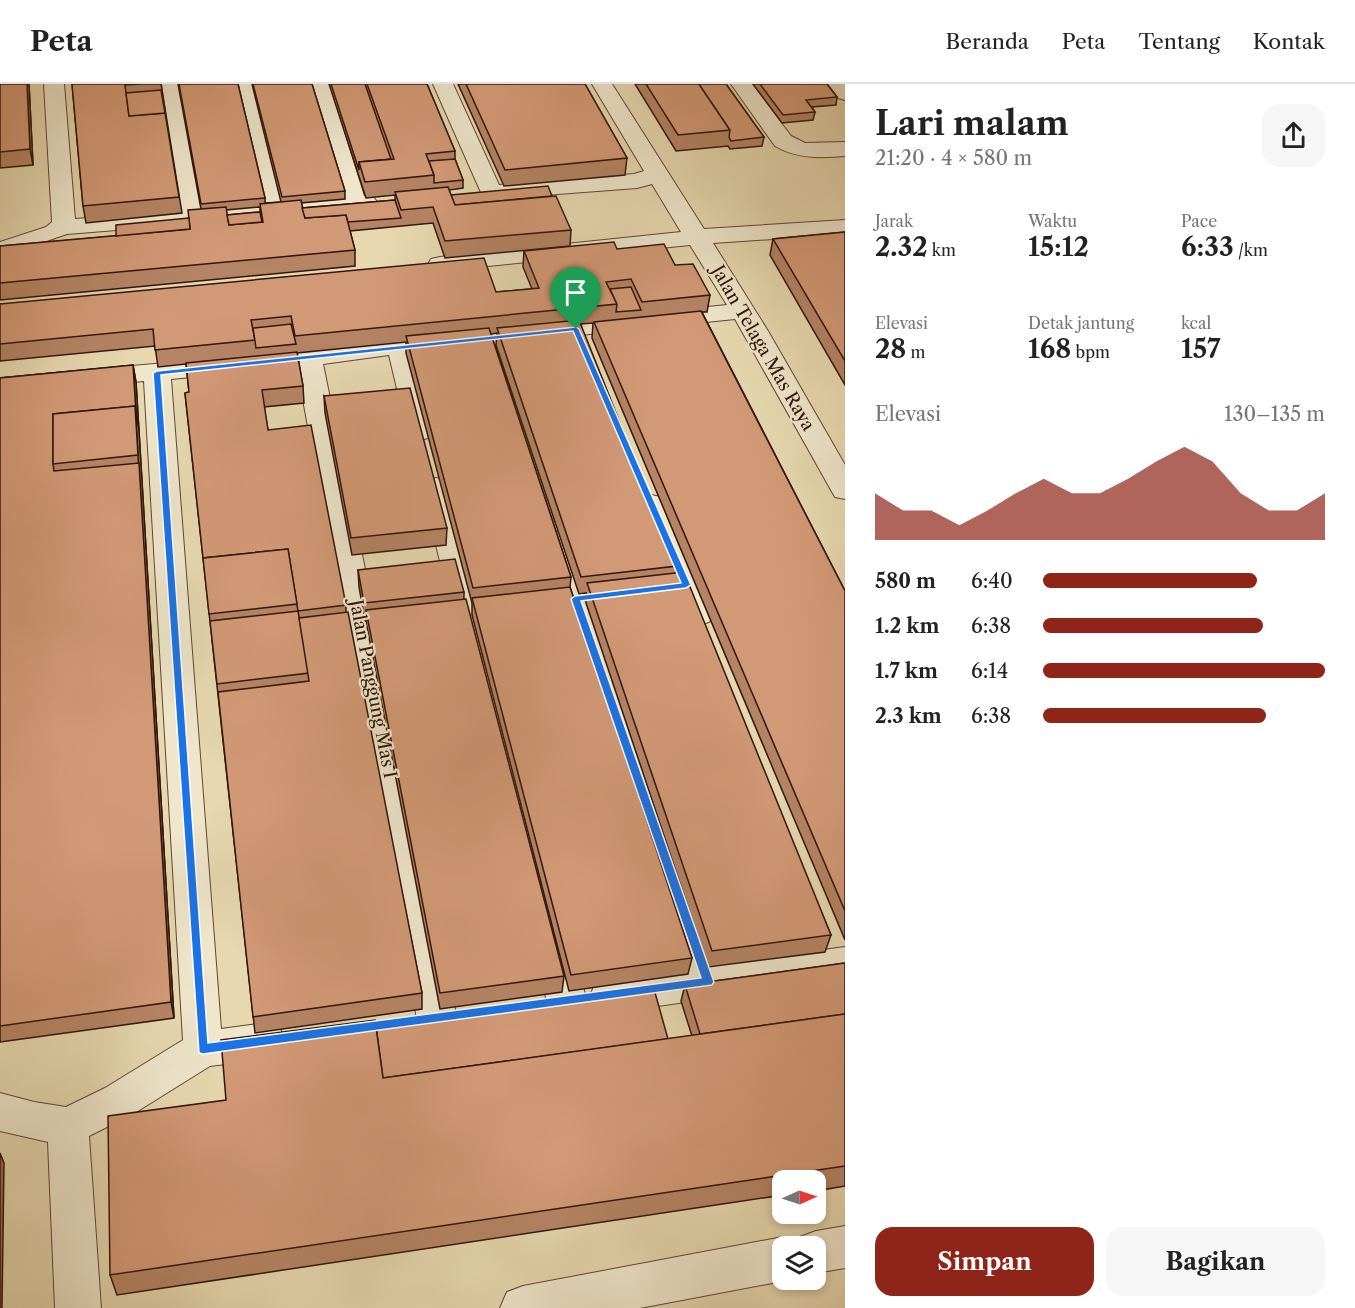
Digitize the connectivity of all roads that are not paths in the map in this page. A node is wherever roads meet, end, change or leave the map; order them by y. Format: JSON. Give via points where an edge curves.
{"nodes":[{"id":1,"x":54,"y":84,"type":"edge"},
{"id":2,"x":172,"y":84,"type":"edge"},
{"id":3,"x":245,"y":84,"type":"edge"},
{"id":4,"x":319,"y":84,"type":"edge"},
{"id":5,"x":443,"y":84,"type":"edge"},
{"id":6,"x":602,"y":84,"type":"edge"},
{"id":7,"x":741,"y":84,"type":"edge"},
{"id":8,"x":837,"y":84,"type":"edge"},
{"id":9,"x":845,"y":94,"type":"edge"},
{"id":10,"x":839,"y":150,"type":"edge"},
{"id":11,"x":845,"y":170,"type":"edge"},
{"id":12,"x":655,"y":175,"type":"junction"},
{"id":13,"x":389,"y":201,"type":"edge"},
{"id":14,"x":355,"y":204,"type":"junction"},
{"id":15,"x":276,"y":210,"type":"junction"},
{"id":16,"x":193,"y":218,"type":"junction"},
{"id":17,"x":62,"y":227,"type":"junction"},
{"id":18,"x":845,"y":227,"type":"edge"},
{"id":19,"x":698,"y":237,"type":"junction"},
{"id":20,"x":0,"y":250,"type":"edge"},
{"id":21,"x":414,"y":266,"type":"edge"},
{"id":22,"x":743,"y":311,"type":"junction"},
{"id":23,"x":576,"y":329,"type":"junction"},
{"id":24,"x":400,"y":346,"type":"junction"},
{"id":25,"x":309,"y":358,"type":"junction"},
{"id":26,"x":589,"y":361,"type":"edge"},
{"id":27,"x":157,"y":373,"type":"junction"},
{"id":28,"x":0,"y":386,"type":"edge"},
{"id":29,"x":640,"y":478,"type":"edge"},
{"id":30,"x":845,"y":490,"type":"edge"},
{"id":31,"x":548,"y":520,"type":"edge"},
{"id":32,"x":686,"y":585,"type":"junction"},
{"id":33,"x":653,"y":589,"type":"edge"},
{"id":34,"x":609,"y":595,"type":"edge"},
{"id":35,"x":575,"y":599,"type":"junction"},
{"id":36,"x":543,"y":603,"type":"edge"},
{"id":37,"x":500,"y":608,"type":"edge"},
{"id":38,"x":468,"y":612,"type":"junction"},
{"id":39,"x":435,"y":616,"type":"edge"},
{"id":40,"x":392,"y":621,"type":"edge"},
{"id":41,"x":360,"y":624,"type":"junction"},
{"id":42,"x":708,"y":639,"type":"edge"},
{"id":43,"x":482,"y":670,"type":"edge"},
{"id":44,"x":544,"y":910,"type":"edge"},
{"id":45,"x":836,"y":953,"type":"edge"},
{"id":46,"x":708,"y":982,"type":"junction"},
{"id":47,"x":438,"y":1019,"type":"edge"},
{"id":48,"x":297,"y":1037,"type":"edge"},
{"id":49,"x":203,"y":1049,"type":"junction"},
{"id":50,"x":0,"y":1112,"type":"edge"},
{"id":51,"x":68,"y":1126,"type":"junction"},
{"id":52,"x":845,"y":1247,"type":"edge"},
{"id":53,"x":826,"y":1250,"type":"edge"},
{"id":54,"x":772,"y":1261,"type":"edge"},
{"id":55,"x":78,"y":1308,"type":"edge"},
{"id":56,"x":523,"y":1308,"type":"edge"}],
"edges":[{"from":1,"to":17,"type":"street","via":[[65,216]]},
{"from":2,"to":16,"type":"street"},
{"from":3,"to":15,"type":"street"},
{"from":4,"to":14,"type":"street"},
{"from":5,"to":12,"type":"street","via":[[479,193],[637,181]]},
{"from":6,"to":12,"type":"street","name":"Jalan Telaga Mas Raya"},
{"from":7,"to":10,"type":"street","via":[[790,147]]},
{"from":8,"to":9,"type":"street"},
{"from":10,"to":11,"type":"street"},
{"from":12,"to":19,"type":"street","name":"Jalan Telaga Mas Raya"},
{"from":13,"to":14,"type":"street"},
{"from":14,"to":15,"type":"street"},
{"from":15,"to":16,"type":"street"},
{"from":16,"to":17,"type":"street"},
{"from":17,"to":20,"type":"street"},
{"from":18,"to":19,"type":"street"},
{"from":19,"to":21,"type":"street"},
{"from":19,"to":22,"type":"street","name":"Jalan Telaga Mas Raya"},
{"from":22,"to":23,"type":"street"},
{"from":22,"to":30,"type":"street","name":"Jalan Telaga Mas Raya"},
{"from":23,"to":24,"type":"street","via":[[491,350]]},
{"from":23,"to":26,"type":"street"},
{"from":24,"to":25,"type":"street"},
{"from":24,"to":38,"type":"street"},
{"from":25,"to":27,"type":"street"},
{"from":25,"to":41,"type":"street","name":"Jalan Panggung Mas I"},
{"from":27,"to":28,"type":"street"},
{"from":27,"to":49,"type":"street"},
{"from":29,"to":32,"type":"street"},
{"from":31,"to":35,"type":"street"},
{"from":32,"to":33,"type":"street"},
{"from":32,"to":42,"type":"street"},
{"from":34,"to":35,"type":"street"},
{"from":35,"to":36,"type":"street"},
{"from":35,"to":46,"type":"street"},
{"from":37,"to":38,"type":"street"},
{"from":38,"to":39,"type":"street"},
{"from":38,"to":43,"type":"street"},
{"from":40,"to":41,"type":"street"},
{"from":41,"to":47,"type":"street","name":"Jalan Panggung Mas I"},
{"from":44,"to":46,"type":"street","via":[[550,1004]]},
{"from":45,"to":46,"type":"street"},
{"from":48,"to":49,"type":"street"},
{"from":49,"to":51,"type":"street","via":[[119,1101]]},
{"from":50,"to":51,"type":"street"},
{"from":51,"to":55,"type":"street"},
{"from":52,"to":53,"type":"street"},
{"from":54,"to":56,"type":"street"}]}
